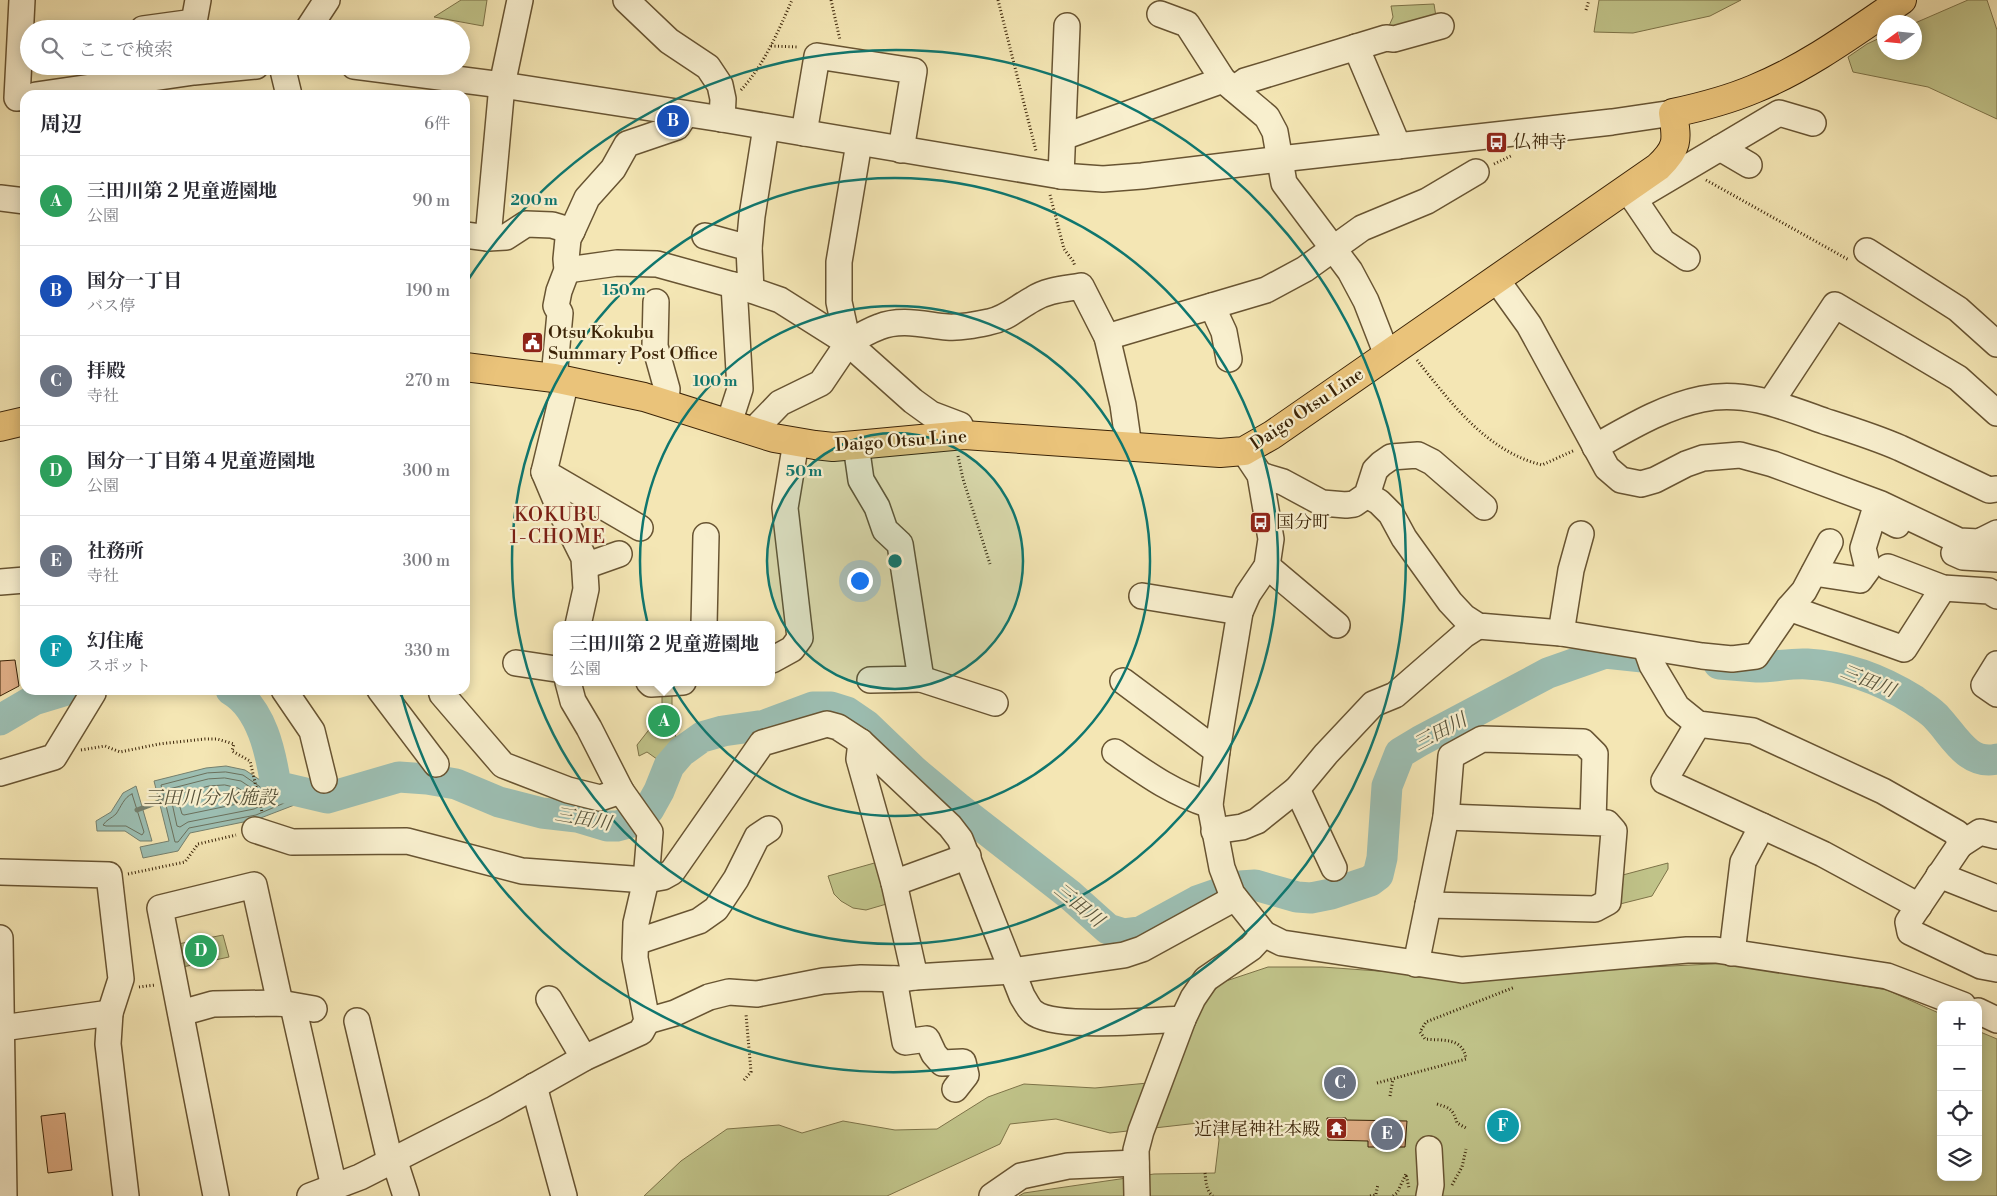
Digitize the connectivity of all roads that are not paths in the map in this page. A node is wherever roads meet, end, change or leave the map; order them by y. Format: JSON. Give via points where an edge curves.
{"nodes":[{"id":1,"x":22,"y":0,"type":"edge"},
{"id":2,"x":198,"y":0,"type":"edge"},
{"id":3,"x":327,"y":0,"type":"edge"},
{"id":4,"x":520,"y":0,"type":"edge"},
{"id":5,"x":626,"y":0,"type":"edge"},
{"id":6,"x":1902,"y":0,"type":"edge"},
{"id":7,"x":1160,"y":14,"type":"dead end"},
{"id":8,"x":23,"y":20,"type":"edge"},
{"id":9,"x":194,"y":20,"type":"edge"},
{"id":10,"x":314,"y":20,"type":"edge"},
{"id":11,"x":1067,"y":26,"type":"dead end"},
{"id":12,"x":1441,"y":26,"type":"dead end"},
{"id":13,"x":1356,"y":47,"type":"junction"},
{"id":14,"x":22,"y":75,"type":"edge"},
{"id":15,"x":215,"y":75,"type":"edge"},
{"id":16,"x":284,"y":75,"type":"edge"},
{"id":17,"x":424,"y":75,"type":"edge"},
{"id":18,"x":1228,"y":84,"type":"junction"},
{"id":19,"x":169,"y":85,"type":"edge"},
{"id":20,"x":502,"y":85,"type":"junction"},
{"id":21,"x":21,"y":90,"type":"edge"},
{"id":22,"x":112,"y":90,"type":"edge"},
{"id":23,"x":288,"y":90,"type":"edge"},
{"id":24,"x":722,"y":109,"type":"junction"},
{"id":25,"x":1673,"y":113,"type":"junction"},
{"id":26,"x":685,"y":115,"type":"junction"},
{"id":27,"x":1813,"y":123,"type":"dead end"},
{"id":28,"x":766,"y":127,"type":"junction"},
{"id":29,"x":804,"y":134,"type":"junction"},
{"id":30,"x":1063,"y":138,"type":"junction"},
{"id":31,"x":859,"y":143,"type":"junction"},
{"id":32,"x":1398,"y":146,"type":"junction"},
{"id":33,"x":1720,"y":148,"type":"junction"},
{"id":34,"x":901,"y":150,"type":"junction"},
{"id":35,"x":1280,"y":159,"type":"junction"},
{"id":36,"x":1749,"y":165,"type":"dead end"},
{"id":37,"x":1476,"y":172,"type":"dead end"},
{"id":38,"x":1050,"y":174,"type":"junction"},
{"id":39,"x":1631,"y":194,"type":"junction"},
{"id":40,"x":0,"y":198,"type":"edge"},
{"id":41,"x":20,"y":200,"type":"edge"},
{"id":42,"x":572,"y":231,"type":"junction"},
{"id":43,"x":476,"y":236,"type":"edge"},
{"id":44,"x":705,"y":236,"type":"dead end"},
{"id":45,"x":749,"y":248,"type":"junction"},
{"id":46,"x":1333,"y":250,"type":"junction"},
{"id":47,"x":1858,"y":255,"type":"road end"},
{"id":48,"x":1687,"y":258,"type":"dead end"},
{"id":49,"x":567,"y":270,"type":"junction"},
{"id":50,"x":1496,"y":279,"type":"junction"},
{"id":51,"x":742,"y":287,"type":"junction"},
{"id":52,"x":656,"y":302,"type":"dead end"},
{"id":53,"x":1212,"y":306,"type":"junction"},
{"id":54,"x":1107,"y":337,"type":"junction"},
{"id":55,"x":848,"y":343,"type":"junction"},
{"id":56,"x":1997,"y":344,"type":"edge"},
{"id":57,"x":1395,"y":349,"type":"junction"},
{"id":58,"x":1229,"y":359,"type":"dead end"},
{"id":59,"x":470,"y":368,"type":"edge"},
{"id":60,"x":560,"y":379,"type":"junction"},
{"id":61,"x":1771,"y":402,"type":"junction"},
{"id":62,"x":666,"y":403,"type":"junction"},
{"id":63,"x":1997,"y":413,"type":"edge"},
{"id":64,"x":20,"y":422,"type":"edge"},
{"id":65,"x":0,"y":427,"type":"edge"},
{"id":66,"x":741,"y":427,"type":"junction"},
{"id":67,"x":958,"y":435,"type":"junction"},
{"id":68,"x":796,"y":442,"type":"junction"},
{"id":69,"x":1593,"y":444,"type":"junction"},
{"id":70,"x":856,"y":445,"type":"junction"},
{"id":71,"x":1129,"y":447,"type":"junction"},
{"id":72,"x":1244,"y":451,"type":"junction"},
{"id":73,"x":544,"y":472,"type":"junction"},
{"id":74,"x":1260,"y":475,"type":"junction"},
{"id":75,"x":1997,"y":489,"type":"edge"},
{"id":76,"x":1367,"y":495,"type":"junction"},
{"id":77,"x":1484,"y":507,"type":"dead end"},
{"id":78,"x":640,"y":528,"type":"dead end"},
{"id":79,"x":1581,"y":534,"type":"dead end"},
{"id":80,"x":706,"y":536,"type":"dead end"},
{"id":81,"x":1830,"y":542,"type":"dead end"},
{"id":82,"x":1993,"y":545,"type":"edge"},
{"id":83,"x":619,"y":554,"type":"dead end"},
{"id":84,"x":584,"y":566,"type":"junction"},
{"id":85,"x":1267,"y":566,"type":"junction"},
{"id":86,"x":1888,"y":567,"type":"dead end"},
{"id":87,"x":1814,"y":573,"type":"junction"},
{"id":88,"x":20,"y":580,"type":"edge"},
{"id":89,"x":0,"y":582,"type":"edge"},
{"id":90,"x":1942,"y":588,"type":"junction"},
{"id":91,"x":1142,"y":596,"type":"dead end"},
{"id":92,"x":1997,"y":596,"type":"edge"},
{"id":93,"x":1789,"y":608,"type":"junction"},
{"id":94,"x":1240,"y":612,"type":"junction"},
{"id":95,"x":579,"y":621,"type":"edge"},
{"id":96,"x":704,"y":621,"type":"edge"},
{"id":97,"x":1337,"y":626,"type":"dead end"},
{"id":98,"x":1478,"y":626,"type":"junction"},
{"id":99,"x":1561,"y":633,"type":"junction"},
{"id":100,"x":1648,"y":655,"type":"junction"},
{"id":101,"x":775,"y":658,"type":"edge"},
{"id":102,"x":516,"y":663,"type":"dead end"},
{"id":103,"x":1997,"y":664,"type":"edge"},
{"id":104,"x":553,"y":669,"type":"edge"},
{"id":105,"x":870,"y":680,"type":"dead end"},
{"id":106,"x":921,"y":680,"type":"junction"},
{"id":107,"x":1123,"y":682,"type":"dead end"},
{"id":108,"x":569,"y":686,"type":"edge"},
{"id":109,"x":1997,"y":694,"type":"edge"},
{"id":110,"x":93,"y":695,"type":"edge"},
{"id":111,"x":287,"y":695,"type":"edge"},
{"id":112,"x":384,"y":695,"type":"edge"},
{"id":113,"x":443,"y":695,"type":"edge"},
{"id":114,"x":995,"y":703,"type":"dead end"},
{"id":115,"x":1698,"y":724,"type":"junction"},
{"id":116,"x":861,"y":742,"type":"junction"},
{"id":117,"x":1216,"y":751,"type":"junction"},
{"id":118,"x":1115,"y":752,"type":"dead end"},
{"id":119,"x":436,"y":764,"type":"dead end"},
{"id":120,"x":0,"y":773,"type":"edge"},
{"id":121,"x":324,"y":780,"type":"dead end"},
{"id":122,"x":1297,"y":788,"type":"junction"},
{"id":123,"x":621,"y":791,"type":"junction"},
{"id":124,"x":1210,"y":805,"type":"junction"},
{"id":125,"x":1446,"y":817,"type":"junction"},
{"id":126,"x":1593,"y":822,"type":"junction"},
{"id":127,"x":1762,"y":826,"type":"junction"},
{"id":128,"x":769,"y":829,"type":"dead end"},
{"id":129,"x":259,"y":831,"type":"road end"},
{"id":130,"x":1214,"y":831,"type":"junction"},
{"id":131,"x":1997,"y":836,"type":"edge"},
{"id":132,"x":1960,"y":845,"type":"junction"},
{"id":133,"x":968,"y":856,"type":"junction"},
{"id":134,"x":1334,"y":868,"type":"dead end"},
{"id":135,"x":0,"y":872,"type":"edge"},
{"id":136,"x":1939,"y":875,"type":"junction"},
{"id":137,"x":646,"y":880,"type":"junction"},
{"id":138,"x":894,"y":883,"type":"junction"},
{"id":139,"x":1231,"y":891,"type":"junction"},
{"id":140,"x":1997,"y":898,"type":"edge"},
{"id":141,"x":1428,"y":905,"type":"junction"},
{"id":142,"x":1919,"y":906,"type":"junction"},
{"id":143,"x":1264,"y":934,"type":"junction"},
{"id":144,"x":0,"y":938,"type":"edge"},
{"id":145,"x":636,"y":942,"type":"junction"},
{"id":146,"x":1732,"y":952,"type":"junction"},
{"id":147,"x":1416,"y":964,"type":"junction"},
{"id":148,"x":1997,"y":969,"type":"edge"},
{"id":149,"x":1012,"y":971,"type":"junction"},
{"id":150,"x":904,"y":978,"type":"junction"},
{"id":151,"x":549,"y":999,"type":"dead end"},
{"id":152,"x":1952,"y":1001,"type":"edge"},
{"id":153,"x":296,"y":1006,"type":"junction"},
{"id":154,"x":181,"y":1013,"type":"junction"},
{"id":155,"x":110,"y":1014,"type":"junction"},
{"id":156,"x":1982,"y":1014,"type":"edge"},
{"id":157,"x":1183,"y":1018,"type":"junction"},
{"id":158,"x":1997,"y":1020,"type":"edge"},
{"id":159,"x":357,"y":1021,"type":"dead end"},
{"id":160,"x":647,"y":1021,"type":"junction"},
{"id":161,"x":2,"y":1028,"type":"junction"},
{"id":162,"x":584,"y":1058,"type":"junction"},
{"id":163,"x":534,"y":1086,"type":"junction"},
{"id":164,"x":955,"y":1089,"type":"dead end"},
{"id":165,"x":1429,"y":1150,"type":"dead end"},
{"id":166,"x":392,"y":1160,"type":"junction"},
{"id":167,"x":1136,"y":1163,"type":"junction"},
{"id":168,"x":321,"y":1193,"type":"edge"},
{"id":169,"x":1438,"y":1193,"type":"edge"},
{"id":170,"x":1139,"y":1195,"type":"edge"},
{"id":171,"x":4,"y":1196,"type":"edge"},
{"id":172,"x":126,"y":1196,"type":"edge"},
{"id":173,"x":216,"y":1196,"type":"edge"},
{"id":174,"x":406,"y":1196,"type":"edge"},
{"id":175,"x":564,"y":1196,"type":"edge"},
{"id":176,"x":992,"y":1196,"type":"edge"}],
"edges":[{"from":1,"to":8,"type":"street"},
{"from":2,"to":9,"type":"street"},
{"from":3,"to":10,"type":"street"},
{"from":4,"to":20,"type":"street"},
{"from":5,"to":24,"type":"street","via":[[669,40],[708,67],[720,85]]},
{"from":6,"to":25,"type":"main road","via":[[1784,75],[1730,98]]},
{"from":7,"to":18,"type":"street","via":[[1187,24]]},
{"from":11,"to":30,"type":"street"},
{"from":12,"to":13,"type":"street"},
{"from":13,"to":18,"type":"street"},
{"from":13,"to":32,"type":"street"},
{"from":14,"to":21,"type":"street"},
{"from":15,"to":19,"type":"street"},
{"from":16,"to":23,"type":"street"},
{"from":17,"to":20,"type":"street"},
{"from":18,"to":30,"type":"street"},
{"from":18,"to":35,"type":"street","via":[[1267,117],[1275,132]]},
{"from":19,"to":22,"type":"street"},
{"from":20,"to":26,"type":"street"},
{"from":20,"to":43,"type":"street"},
{"from":24,"to":26,"type":"street"},
{"from":24,"to":28,"type":"street"},
{"from":25,"to":32,"type":"street"},
{"from":25,"to":39,"type":"main road","name":"Daigo Otsu Line","via":[[1676,134],[1671,155]]},
{"from":26,"to":42,"type":"street","via":[[677,127],[627,144],[613,169],[587,198]]},
{"from":27,"to":33,"type":"street","via":[[1779,113]]},
{"from":28,"to":29,"type":"street"},
{"from":28,"to":45,"type":"street"},
{"from":29,"to":31,"type":"street"},
{"from":29,"to":34,"type":"street","via":[[829,58],[914,71]]},
{"from":30,"to":38,"type":"street"},
{"from":31,"to":34,"type":"street"},
{"from":31,"to":55,"type":"street","via":[[839,262],[839,302]]},
{"from":32,"to":35,"type":"street"},
{"from":33,"to":36,"type":"street"},
{"from":33,"to":39,"type":"street"},
{"from":34,"to":38,"type":"street"},
{"from":35,"to":38,"type":"street","via":[[1103,179]]},
{"from":35,"to":46,"type":"street","via":[[1284,183]]},
{"from":37,"to":46,"type":"street","via":[[1427,201],[1362,228]]},
{"from":39,"to":48,"type":"street","via":[[1663,242]]},
{"from":39,"to":50,"type":"main road","name":"Daigo Otsu Line"},
{"from":40,"to":41,"type":"street"},
{"from":42,"to":43,"type":"street","via":[[552,225],[526,224],[506,237]]},
{"from":42,"to":49,"type":"street","via":[[568,239]]},
{"from":44,"to":45,"type":"street"},
{"from":45,"to":51,"type":"street"},
{"from":46,"to":53,"type":"street","via":[[1266,290]]},
{"from":46,"to":57,"type":"street","via":[[1350,271]]},
{"from":47,"to":56,"type":"street","via":[[1958,309]]},
{"from":49,"to":51,"type":"street","via":[[617,263],[657,264]]},
{"from":49,"to":60,"type":"street","via":[[556,306],[560,313]]},
{"from":50,"to":57,"type":"main road","name":"Daigo Otsu Line"},
{"from":50,"to":69,"type":"street","via":[[1529,325]]},
{"from":51,"to":55,"type":"street","via":[[780,300]]},
{"from":51,"to":66,"type":"street"},
{"from":52,"to":62,"type":"street","via":[[655,346],[667,389]]},
{"from":53,"to":54,"type":"street"},
{"from":53,"to":58,"type":"street","via":[[1224,332]]},
{"from":54,"to":55,"type":"street","via":[[1081,286],[1053,290],[992,322],[965,326],[899,323],[880,326]]},
{"from":54,"to":71,"type":"street"},
{"from":55,"to":66,"type":"street","via":[[821,383]]},
{"from":55,"to":67,"type":"street","via":[[913,401],[932,414],[960,425]]},
{"from":57,"to":72,"type":"main road","name":"Daigo Otsu Line"},
{"from":59,"to":60,"type":"main road","name":"Daigo Otsu Line"},
{"from":60,"to":62,"type":"main road","name":"Daigo Otsu Line"},
{"from":60,"to":73,"type":"street"},
{"from":61,"to":63,"type":"street","via":[[1835,304],[1958,378]]},
{"from":61,"to":69,"type":"street","via":[[1733,396],[1696,401],[1674,407]]},
{"from":61,"to":75,"type":"street","via":[[1898,447],[1990,490]]},
{"from":62,"to":66,"type":"main road","name":"Daigo Otsu Line"},
{"from":64,"to":65,"type":"main road"},
{"from":66,"to":68,"type":"main road","name":"Daigo Otsu Line"},
{"from":67,"to":70,"type":"main road","name":"Daigo Otsu Line"},
{"from":67,"to":71,"type":"main road","name":"Daigo Otsu Line"},
{"from":68,"to":70,"type":"main road","name":"Daigo Otsu Line","via":[[833,447]]},
{"from":68,"to":101,"type":"street","via":[[785,508],[800,638],[792,649]]},
{"from":69,"to":82,"type":"street","via":[[1608,468],[1621,480],[1641,484],[1703,458],[1740,455],[1881,504],[1958,541]]},
{"from":70,"to":106,"type":"street","via":[[861,480],[878,507],[885,530],[900,544]]},
{"from":71,"to":72,"type":"main road","name":"Daigo Otsu Line","via":[[1220,453]]},
{"from":72,"to":74,"type":"street"},
{"from":73,"to":78,"type":"street"},
{"from":73,"to":84,"type":"street","via":[[584,558]]},
{"from":74,"to":76,"type":"street","via":[[1283,482],[1322,503],[1354,504]]},
{"from":74,"to":85,"type":"street","via":[[1271,539]]},
{"from":76,"to":77,"type":"street","via":[[1375,470],[1381,464],[1391,457],[1418,455],[1432,462]]},
{"from":76,"to":98,"type":"street","via":[[1391,514],[1404,538],[1450,602]]},
{"from":79,"to":99,"type":"street"},
{"from":80,"to":96,"type":"street"},
{"from":81,"to":87,"type":"street"},
{"from":82,"to":87,"type":"street","via":[[1963,557],[1874,513],[1862,548],[1868,569],[1860,580]]},
{"from":83,"to":84,"type":"street"},
{"from":84,"to":95,"type":"street","via":[[586,589]]},
{"from":85,"to":94,"type":"street"},
{"from":85,"to":97,"type":"street"},
{"from":86,"to":90,"type":"street"},
{"from":87,"to":93,"type":"street"},
{"from":88,"to":89,"type":"street"},
{"from":90,"to":92,"type":"street","via":[[1989,591]]},
{"from":90,"to":93,"type":"street","via":[[1904,649]]},
{"from":91,"to":94,"type":"street"},
{"from":93,"to":100,"type":"street","via":[[1756,656],[1732,659]]},
{"from":94,"to":117,"type":"street"},
{"from":98,"to":99,"type":"street"},
{"from":98,"to":122,"type":"street","via":[[1395,695],[1373,704]]},
{"from":99,"to":100,"type":"street"},
{"from":100,"to":115,"type":"street","via":[[1677,707]]},
{"from":102,"to":104,"type":"street"},
{"from":103,"to":109,"type":"street","via":[[1984,685]]},
{"from":105,"to":106,"type":"street"},
{"from":106,"to":114,"type":"street"},
{"from":107,"to":117,"type":"street"},
{"from":108,"to":123,"type":"street","via":[[573,701]]},
{"from":110,"to":120,"type":"street","via":[[54,757]]},
{"from":111,"to":121,"type":"street","via":[[312,731]]},
{"from":112,"to":119,"type":"street"},
{"from":113,"to":123,"type":"street","via":[[503,765],[568,790],[600,798]]},
{"from":115,"to":127,"type":"street","via":[[1664,781]]},
{"from":115,"to":132,"type":"street","via":[[1753,731],[1874,787],[1957,833]]},
{"from":116,"to":133,"type":"street","via":[[950,826]]},
{"from":116,"to":137,"type":"street","via":[[827,724],[762,743],[672,872]]},
{"from":116,"to":138,"type":"street","via":[[859,759]]},
{"from":117,"to":124,"type":"street"},
{"from":118,"to":124,"type":"street","via":[[1158,782]]},
{"from":122,"to":130,"type":"street","via":[[1257,821]]},
{"from":122,"to":134,"type":"street"},
{"from":123,"to":137,"type":"street","via":[[650,832]]},
{"from":124,"to":130,"type":"street"},
{"from":125,"to":126,"type":"street"},
{"from":125,"to":126,"type":"street","via":[[1451,756],[1482,739],[1582,742],[1594,754]]},
{"from":125,"to":141,"type":"street"},
{"from":126,"to":141,"type":"street","via":[[1607,823],[1614,831],[1608,902],[1595,909]]},
{"from":127,"to":142,"type":"street","via":[[1823,854]]},
{"from":127,"to":146,"type":"street","via":[[1743,862]]},
{"from":128,"to":145,"type":"street","via":[[757,838],[716,909],[699,921]]},
{"from":129,"to":137,"type":"street","via":[[292,842],[407,841],[522,871]]},
{"from":130,"to":139,"type":"street"},
{"from":131,"to":132,"type":"street","via":[[1980,832]]},
{"from":132,"to":136,"type":"street"},
{"from":133,"to":138,"type":"street"},
{"from":133,"to":149,"type":"street"},
{"from":135,"to":155,"type":"street","via":[[109,875],[121,979]]},
{"from":136,"to":140,"type":"street"},
{"from":136,"to":142,"type":"street"},
{"from":137,"to":145,"type":"street","via":[[636,923]]},
{"from":138,"to":150,"type":"street"},
{"from":139,"to":143,"type":"street"},
{"from":139,"to":149,"type":"street","via":[[1142,949],[1124,955]]},
{"from":141,"to":147,"type":"street"},
{"from":142,"to":148,"type":"street","via":[[1908,922],[1910,932],[1981,966]]},
{"from":143,"to":147,"type":"street","via":[[1282,943]]},
{"from":143,"to":157,"type":"street","via":[[1251,948],[1206,979]]},
{"from":144,"to":161,"type":"street"},
{"from":145,"to":160,"type":"street","via":[[635,958]]},
{"from":146,"to":147,"type":"street","via":[[1687,950],[1462,970]]},
{"from":146,"to":152,"type":"street","via":[[1887,976]]},
{"from":149,"to":150,"type":"street"},
{"from":149,"to":157,"type":"street","via":[[1033,1012],[1050,1020],[1070,1023]]},
{"from":150,"to":160,"type":"street","via":[[823,981],[756,994],[729,992]]},
{"from":150,"to":164,"type":"street","via":[[905,1042],[927,1039],[942,1063],[963,1062],[966,1075]]},
{"from":151,"to":162,"type":"street"},
{"from":153,"to":154,"type":"street","via":[[213,1004]]},
{"from":153,"to":154,"type":"street","via":[[254,885],[160,908]]},
{"from":153,"to":168,"type":"street"},
{"from":154,"to":173,"type":"street"},
{"from":155,"to":161,"type":"street"},
{"from":155,"to":172,"type":"street","via":[[108,1044]]},
{"from":156,"to":158,"type":"street"},
{"from":157,"to":167,"type":"street","via":[[1141,1131]]},
{"from":159,"to":166,"type":"street"},
{"from":160,"to":162,"type":"street","via":[[641,1032]]},
{"from":161,"to":171,"type":"street"},
{"from":162,"to":163,"type":"street"},
{"from":163,"to":166,"type":"street"},
{"from":163,"to":175,"type":"street"},
{"from":165,"to":169,"type":"street","via":[[1431,1185]]},
{"from":166,"to":168,"type":"street"},
{"from":166,"to":174,"type":"street"},
{"from":167,"to":170,"type":"street"},
{"from":167,"to":176,"type":"street","via":[[1068,1166],[1021,1176]]}]}
